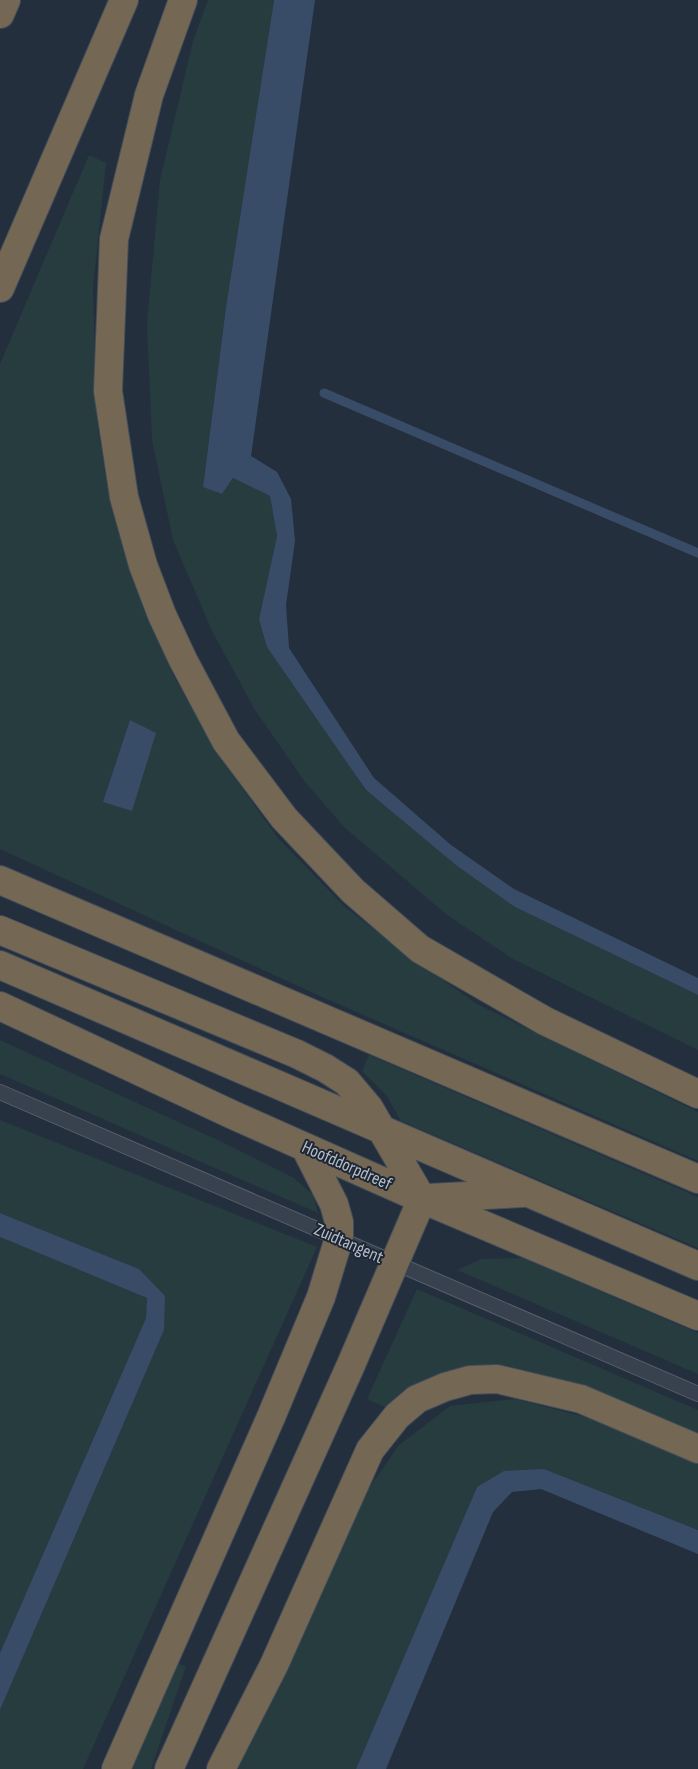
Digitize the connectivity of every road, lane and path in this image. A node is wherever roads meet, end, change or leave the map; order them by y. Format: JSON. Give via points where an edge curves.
{"nodes":[{"id":1,"x":6,"y":0,"type":"edge"},
{"id":2,"x":124,"y":0,"type":"edge"},
{"id":3,"x":183,"y":0,"type":"edge"},
{"id":4,"x":0,"y":14,"type":"edge"},
{"id":5,"x":0,"y":288,"type":"edge"},
{"id":6,"x":0,"y":880,"type":"edge"},
{"id":7,"x":0,"y":930,"type":"edge"},
{"id":8,"x":0,"y":965,"type":"edge"},
{"id":9,"x":0,"y":1006,"type":"edge"},
{"id":10,"x":0,"y":1092,"type":"edge"},
{"id":11,"x":698,"y":1094,"type":"edge"},
{"id":12,"x":381,"y":1129,"type":"junction"},
{"id":13,"x":305,"y":1147,"type":"junction"},
{"id":14,"x":698,"y":1179,"type":"edge"},
{"id":15,"x":528,"y":1193,"type":"junction"},
{"id":16,"x":422,"y":1199,"type":"junction"},
{"id":17,"x":339,"y":1238,"type":"junction"},
{"id":18,"x":394,"y":1263,"type":"junction"},
{"id":19,"x":698,"y":1266,"type":"edge"},
{"id":20,"x":698,"y":1316,"type":"edge"},
{"id":21,"x":698,"y":1394,"type":"edge"},
{"id":22,"x":698,"y":1449,"type":"edge"},
{"id":23,"x":116,"y":1769,"type":"edge"},
{"id":24,"x":169,"y":1769,"type":"edge"},
{"id":25,"x":222,"y":1769,"type":"edge"}],
"edges":[{"from":1,"to":4,"type":"highway"},
{"from":2,"to":5,"type":"highway"},
{"from":3,"to":11,"type":"highway","via":[[149,95],[114,239],[108,391],[124,497],[162,616],[226,741],[284,818],[353,891],[420,949],[545,1021]]},
{"from":6,"to":14,"type":"highway"},
{"from":7,"to":12,"type":"highway","via":[[325,1068],[347,1082],[369,1108]]},
{"from":8,"to":12,"type":"highway"},
{"from":9,"to":13,"type":"highway","name":"Hoofddorpdreef"},
{"from":10,"to":17,"type":"lane","name":"Zuidtangent"},
{"from":12,"to":15,"type":"highway"},
{"from":12,"to":16,"type":"highway"},
{"from":13,"to":16,"type":"highway","name":"Hoofddorpdreef"},
{"from":13,"to":17,"type":"highway","via":[[334,1204]]},
{"from":15,"to":16,"type":"highway"},
{"from":15,"to":19,"type":"highway"},
{"from":16,"to":18,"type":"highway"},
{"from":16,"to":20,"type":"highway","name":"Hoofddorpdreef"},
{"from":17,"to":18,"type":"lane","name":"Zuidtangent"},
{"from":17,"to":23,"type":"highway","via":[[321,1297],[271,1417]]},
{"from":18,"to":21,"type":"lane","name":"Zuidtangent"},
{"from":18,"to":24,"type":"highway"},
{"from":22,"to":25,"type":"highway","via":[[581,1399],[497,1379],[470,1380],[417,1399],[397,1416],[370,1450],[274,1665]]}]}
